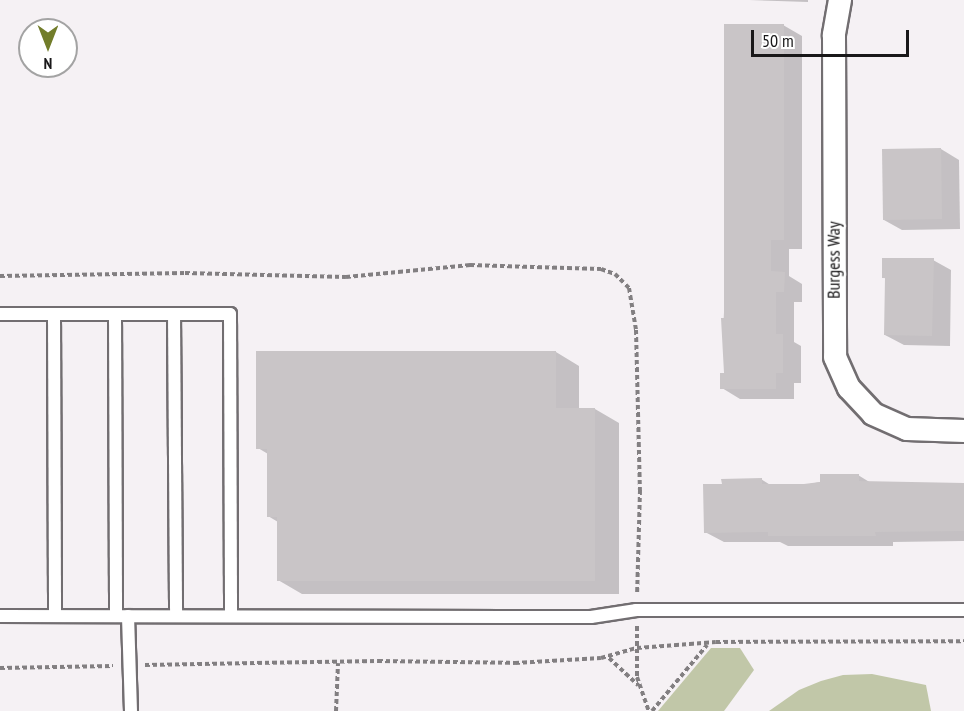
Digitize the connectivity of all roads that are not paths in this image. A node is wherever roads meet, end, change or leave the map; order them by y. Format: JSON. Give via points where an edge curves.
{"nodes":[{"id":1,"x":840,"y":0,"type":"edge"},
{"id":2,"x":0,"y":315,"type":"edge"},
{"id":3,"x":54,"y":315,"type":"junction"},
{"id":4,"x":115,"y":315,"type":"junction"},
{"id":5,"x":174,"y":315,"type":"junction"},
{"id":6,"x":964,"y":431,"type":"edge"},
{"id":7,"x":964,"y":610,"type":"edge"},
{"id":8,"x":0,"y":616,"type":"edge"},
{"id":9,"x":55,"y":616,"type":"junction"},
{"id":10,"x":122,"y":616,"type":"junction"},
{"id":11,"x":176,"y":616,"type":"junction"},
{"id":12,"x":231,"y":616,"type":"junction"},
{"id":13,"x":131,"y":711,"type":"edge"}],
"edges":[{"from":1,"to":6,"type":"street","name":"Burgess Way","via":[[834,35],[835,357],[849,388],[873,414],[907,429]]},
{"from":2,"to":3,"type":"lane"},
{"from":3,"to":4,"type":"lane"},
{"from":3,"to":9,"type":"lane"},
{"from":4,"to":5,"type":"lane"},
{"from":4,"to":10,"type":"lane"},
{"from":5,"to":11,"type":"lane"},
{"from":5,"to":12,"type":"lane","via":[[230,314]]},
{"from":7,"to":12,"type":"lane","via":[[636,610],[591,617]]},
{"from":8,"to":9,"type":"lane"},
{"from":9,"to":10,"type":"lane"},
{"from":10,"to":11,"type":"lane"},
{"from":10,"to":13,"type":"lane","via":[[130,665]]},
{"from":11,"to":12,"type":"lane"}]}
